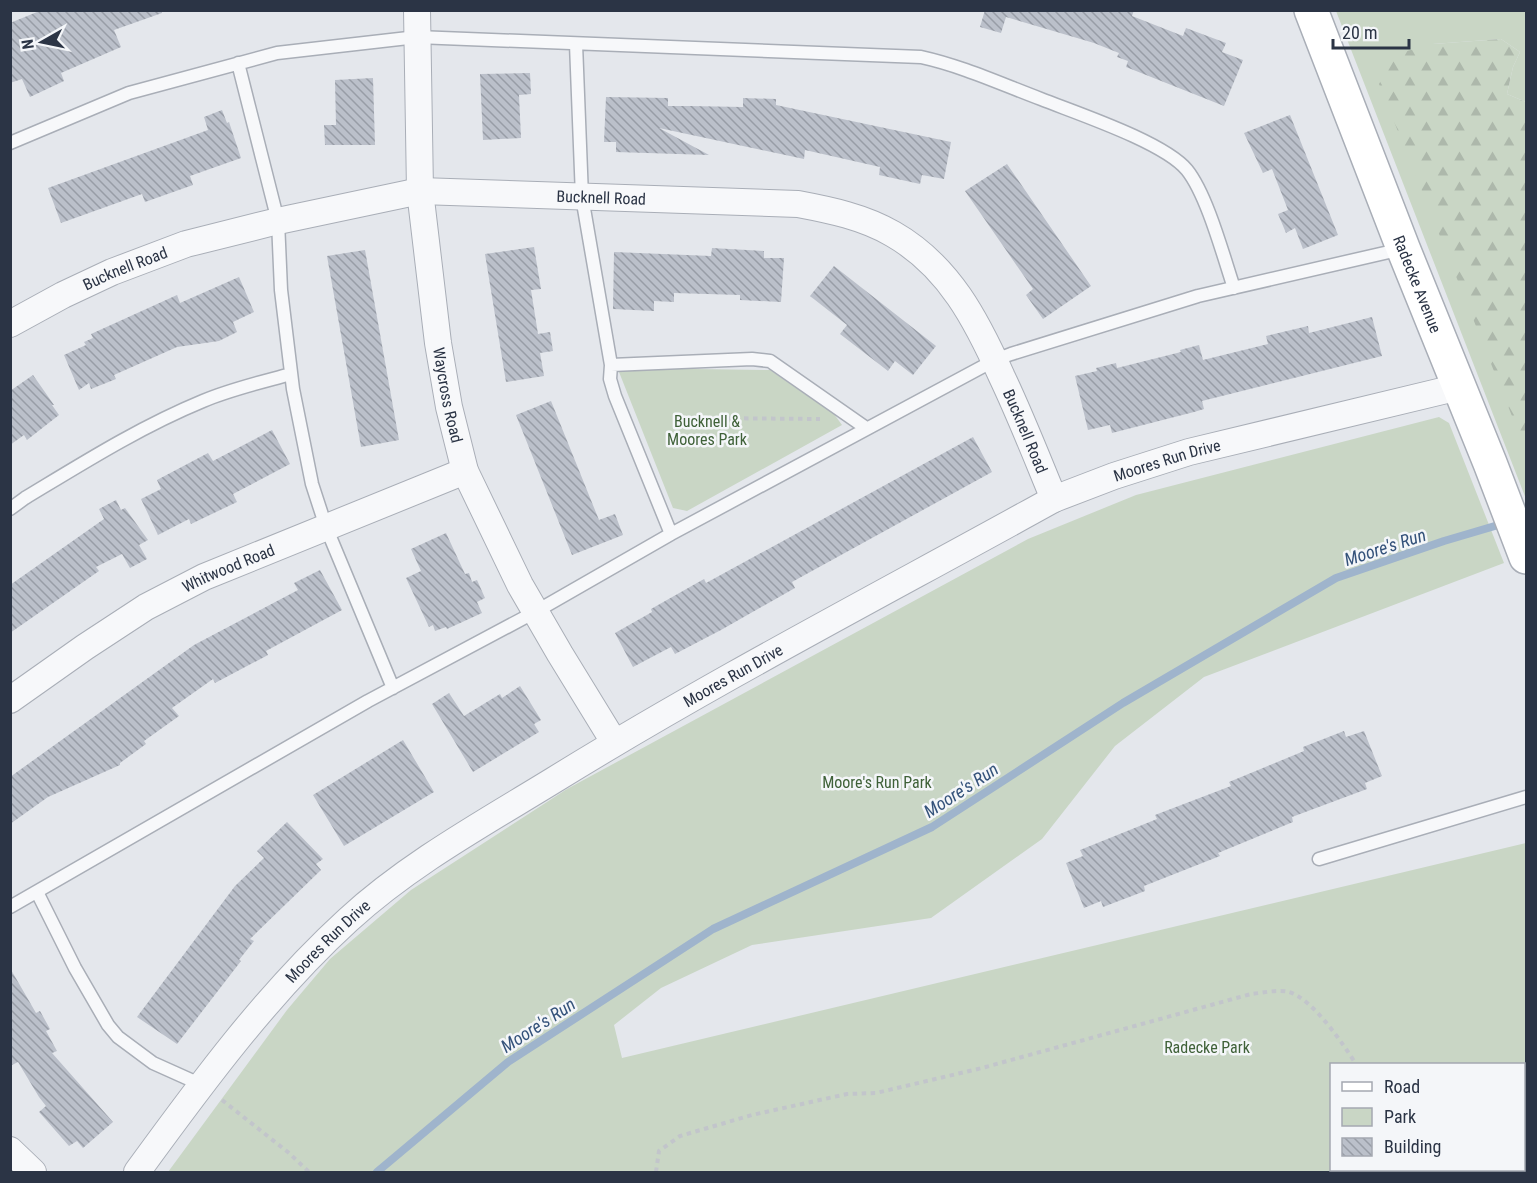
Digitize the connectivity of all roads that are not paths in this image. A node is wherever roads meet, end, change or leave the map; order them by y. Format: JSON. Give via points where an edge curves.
{"nodes":[{"id":1,"x":417,"y":10,"type":"edge"},
{"id":2,"x":1311,"y":10,"type":"edge"},
{"id":3,"x":417,"y":37,"type":"junction"},
{"id":4,"x":576,"y":44,"type":"junction"},
{"id":5,"x":238,"y":63,"type":"junction"},
{"id":6,"x":10,"y":143,"type":"edge"},
{"id":7,"x":420,"y":191,"type":"junction"},
{"id":8,"x":582,"y":197,"type":"junction"},
{"id":9,"x":278,"y":221,"type":"junction"},
{"id":10,"x":1403,"y":248,"type":"junction"},
{"id":11,"x":1234,"y":288,"type":"junction"},
{"id":12,"x":10,"y":324,"type":"edge"},
{"id":13,"x":995,"y":360,"type":"junction"},
{"id":14,"x":611,"y":365,"type":"junction"},
{"id":15,"x":291,"y":374,"type":"junction"},
{"id":16,"x":1459,"y":387,"type":"junction"},
{"id":17,"x":866,"y":428,"type":"junction"},
{"id":18,"x":465,"y":471,"type":"junction"},
{"id":19,"x":1054,"y":500,"type":"junction"},
{"id":20,"x":10,"y":508,"type":"edge"},
{"id":21,"x":326,"y":527,"type":"junction"},
{"id":22,"x":671,"y":534,"type":"junction"},
{"id":23,"x":1527,"y":557,"type":"edge"},
{"id":24,"x":535,"y":612,"type":"junction"},
{"id":25,"x":393,"y":688,"type":"junction"},
{"id":26,"x":10,"y":700,"type":"edge"},
{"id":27,"x":614,"y":742,"type":"junction"},
{"id":28,"x":1527,"y":797,"type":"edge"},
{"id":29,"x":1319,"y":859,"type":"dead end"},
{"id":30,"x":37,"y":892,"type":"junction"},
{"id":31,"x":10,"y":907,"type":"edge"},
{"id":32,"x":202,"y":1085,"type":"junction"},
{"id":33,"x":10,"y":1150,"type":"edge"},
{"id":34,"x":33,"y":1173,"type":"edge"},
{"id":35,"x":137,"y":1173,"type":"edge"}],
"edges":[{"from":1,"to":3,"type":"street","name":"Waycross Road"},
{"from":2,"to":10,"type":"street","name":"Radecke Avenue"},
{"from":3,"to":4,"type":"lane"},
{"from":3,"to":5,"type":"lane","via":[[277,52]]},
{"from":3,"to":7,"type":"street","name":"Waycross Road"},
{"from":4,"to":8,"type":"lane"},
{"from":4,"to":11,"type":"lane","via":[[885,54],[952,64],[1085,116],[1171,155],[1187,169],[1199,189]]},
{"from":5,"to":6,"type":"lane","via":[[129,93]]},
{"from":5,"to":9,"type":"lane"},
{"from":7,"to":8,"type":"street","name":"Bucknell Road"},
{"from":7,"to":9,"type":"street","name":"Bucknell Road"},
{"from":7,"to":18,"type":"street","name":"Waycross Road","via":[[438,343]]},
{"from":8,"to":13,"type":"street","name":"Bucknell Road","via":[[798,204],[859,219],[893,234],[928,259],[953,286]]},
{"from":8,"to":14,"type":"lane"},
{"from":9,"to":12,"type":"street","name":"Bucknell Road","via":[[186,244],[112,272]]},
{"from":9,"to":15,"type":"lane"},
{"from":10,"to":11,"type":"lane"},
{"from":10,"to":16,"type":"street","name":"Radecke Avenue"},
{"from":11,"to":13,"type":"lane","via":[[1187,299]]},
{"from":13,"to":17,"type":"lane"},
{"from":13,"to":19,"type":"street","name":"Bucknell Road"},
{"from":14,"to":17,"type":"lane","via":[[770,361]]},
{"from":14,"to":22,"type":"lane","via":[[615,396]]},
{"from":15,"to":20,"type":"lane","via":[[206,400],[163,418]]},
{"from":15,"to":21,"type":"lane","via":[[304,450]]},
{"from":16,"to":19,"type":"street","name":"Moores Run Drive","via":[[1190,452]]},
{"from":16,"to":23,"type":"street","name":"Radecke Avenue"},
{"from":17,"to":22,"type":"lane"},
{"from":18,"to":21,"type":"street","name":"Whitwood Road"},
{"from":18,"to":24,"type":"street","name":"Waycross Road"},
{"from":19,"to":27,"type":"street","name":"Moores Run Drive"},
{"from":21,"to":25,"type":"lane"},
{"from":21,"to":26,"type":"street","name":"Whitwood Road","via":[[204,577],[146,607]]},
{"from":22,"to":24,"type":"lane"},
{"from":24,"to":25,"type":"lane"},
{"from":24,"to":27,"type":"street","name":"Waycross Road"},
{"from":25,"to":30,"type":"lane"},
{"from":27,"to":32,"type":"street","name":"Moores Run Drive","via":[[412,870],[350,918],[302,966]]},
{"from":28,"to":29,"type":"lane"},
{"from":30,"to":31,"type":"lane"},
{"from":30,"to":32,"type":"lane","via":[[75,968],[118,1037],[153,1063]]},
{"from":32,"to":35,"type":"street","name":"Moores Run Drive"},
{"from":33,"to":34,"type":"street"}]}
